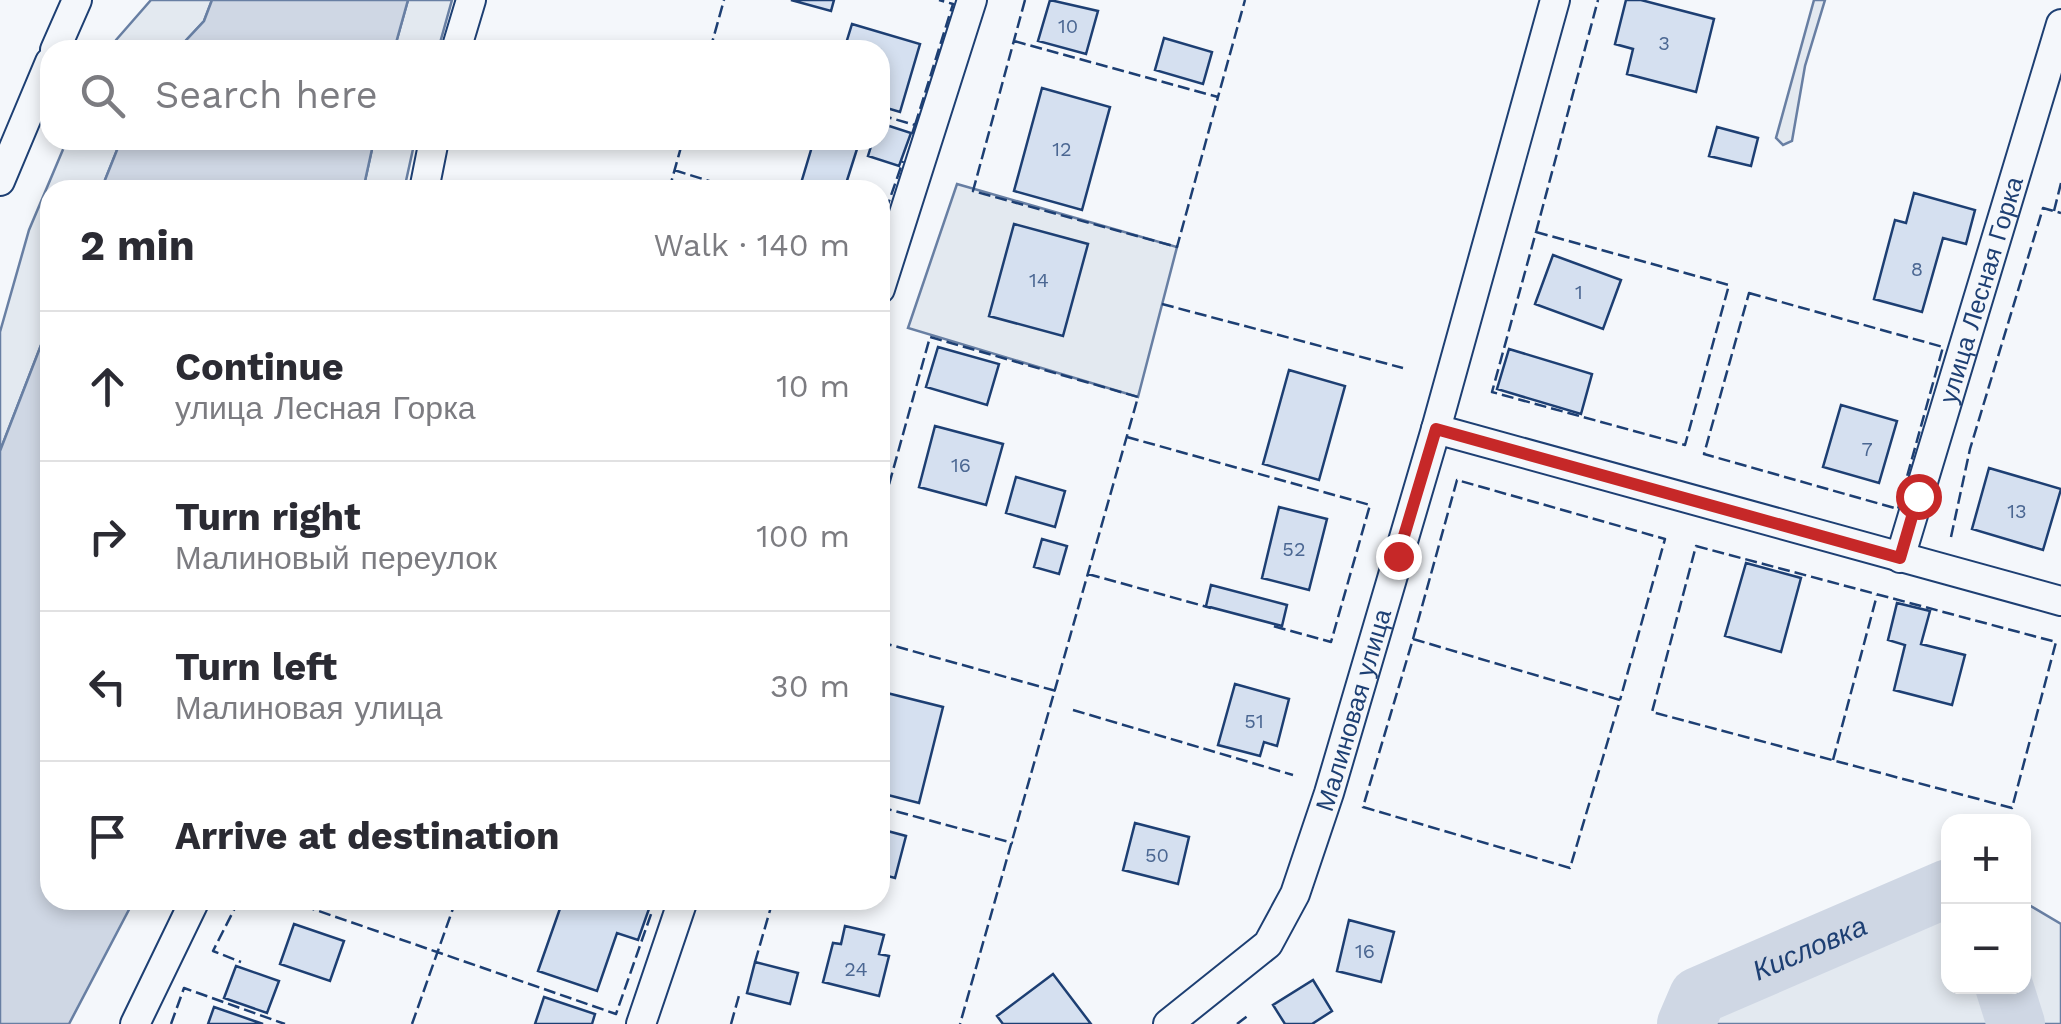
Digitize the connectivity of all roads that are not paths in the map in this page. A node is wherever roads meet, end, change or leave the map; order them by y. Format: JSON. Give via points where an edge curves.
{"nodes":[{"id":1,"x":77,"y":0,"type":"edge"},
{"id":2,"x":471,"y":0,"type":"edge"},
{"id":3,"x":972,"y":0,"type":"edge"},
{"id":4,"x":1555,"y":0,"type":"edge"},
{"id":5,"x":2061,"y":24,"type":"edge"},
{"id":6,"x":59,"y":40,"type":"edge"},
{"id":7,"x":459,"y":40,"type":"edge"},
{"id":8,"x":40,"y":86,"type":"edge"},
{"id":9,"x":432,"y":150,"type":"edge"},
{"id":10,"x":426,"y":180,"type":"edge"},
{"id":11,"x":0,"y":181,"type":"edge"},
{"id":12,"x":890,"y":258,"type":"edge"},
{"id":13,"x":1436,"y":429,"type":"junction"},
{"id":14,"x":1900,"y":558,"type":"junction"},
{"id":15,"x":2061,"y":601,"type":"edge"},
{"id":16,"x":191,"y":910,"type":"edge"},
{"id":17,"x":680,"y":910,"type":"edge"},
{"id":18,"x":135,"y":1024,"type":"edge"},
{"id":19,"x":640,"y":1024,"type":"edge"},
{"id":20,"x":1168,"y":1024,"type":"edge"}],
"edges":[{"from":1,"to":6,"type":"street"},
{"from":2,"to":7,"type":"street"},
{"from":3,"to":12,"type":"street"},
{"from":4,"to":13,"type":"street","name":"Малиновая улица"},
{"from":5,"to":14,"type":"street","name":"улица Лесная Горка"},
{"from":8,"to":11,"type":"street"},
{"from":9,"to":10,"type":"street"},
{"from":13,"to":14,"type":"street"},
{"from":13,"to":20,"type":"street","name":"Малиновая улица","via":[[1295,894],[1268,944]]},
{"from":14,"to":15,"type":"street"},
{"from":16,"to":18,"type":"street"},
{"from":17,"to":19,"type":"street"}]}
